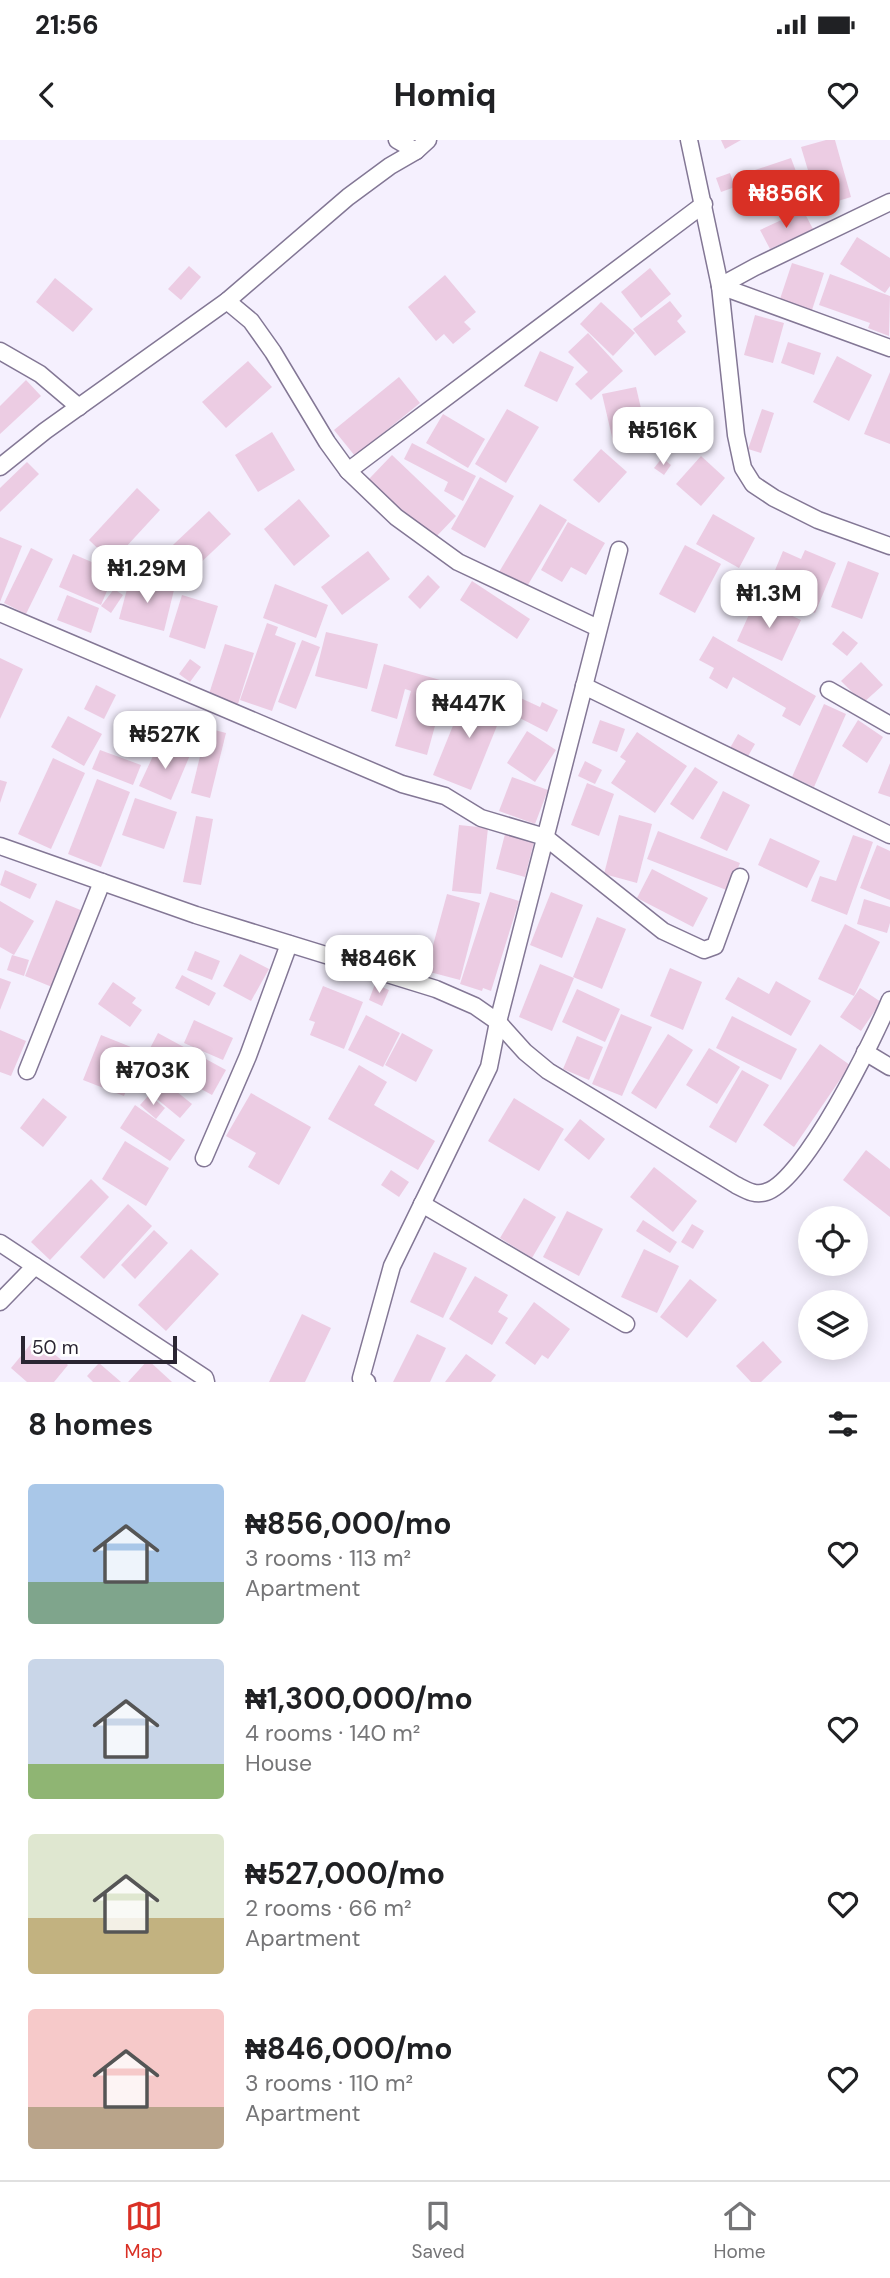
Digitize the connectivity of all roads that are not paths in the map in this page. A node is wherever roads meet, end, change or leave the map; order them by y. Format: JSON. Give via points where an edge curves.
{"nodes":[{"id":1,"x":397,"y":140,"type":"edge"},
{"id":2,"x":689,"y":140,"type":"edge"},
{"id":3,"x":422,"y":145,"type":"edge"},
{"id":4,"x":890,"y":202,"type":"edge"},
{"id":5,"x":704,"y":204,"type":"junction"},
{"id":6,"x":720,"y":286,"type":"junction"},
{"id":7,"x":227,"y":300,"type":"junction"},
{"id":8,"x":890,"y":348,"type":"edge"},
{"id":9,"x":0,"y":351,"type":"edge"},
{"id":10,"x":79,"y":407,"type":"junction"},
{"id":11,"x":0,"y":467,"type":"edge"},
{"id":12,"x":348,"y":471,"type":"junction"},
{"id":13,"x":890,"y":546,"type":"edge"},
{"id":14,"x":619,"y":550,"type":"dead end"},
{"id":15,"x":0,"y":613,"type":"edge"},
{"id":16,"x":598,"y":628,"type":"junction"},
{"id":17,"x":584,"y":686,"type":"junction"},
{"id":18,"x":829,"y":690,"type":"dead end"},
{"id":19,"x":890,"y":724,"type":"edge"},
{"id":20,"x":890,"y":835,"type":"edge"},
{"id":21,"x":545,"y":838,"type":"junction"},
{"id":22,"x":0,"y":846,"type":"edge"},
{"id":23,"x":740,"y":877,"type":"dead end"},
{"id":24,"x":102,"y":882,"type":"junction"},
{"id":25,"x":289,"y":944,"type":"junction"},
{"id":26,"x":890,"y":1000,"type":"edge"},
{"id":27,"x":498,"y":1022,"type":"junction"},
{"id":28,"x":865,"y":1052,"type":"junction"},
{"id":29,"x":890,"y":1067,"type":"edge"},
{"id":30,"x":27,"y":1071,"type":"dead end"},
{"id":31,"x":204,"y":1158,"type":"dead end"},
{"id":32,"x":422,"y":1204,"type":"junction"},
{"id":33,"x":0,"y":1243,"type":"edge"},
{"id":34,"x":36,"y":1266,"type":"junction"},
{"id":35,"x":0,"y":1302,"type":"edge"},
{"id":36,"x":626,"y":1324,"type":"dead end"},
{"id":37,"x":362,"y":1381,"type":"edge"},
{"id":38,"x":206,"y":1382,"type":"edge"}],
"edges":[{"from":1,"to":3,"type":"street"},
{"from":2,"to":5,"type":"street"},
{"from":3,"to":7,"type":"street","via":[[348,197]]},
{"from":4,"to":6,"type":"street"},
{"from":5,"to":6,"type":"street"},
{"from":5,"to":12,"type":"street"},
{"from":6,"to":8,"type":"street"},
{"from":6,"to":13,"type":"street","via":[[736,435],[743,468],[753,484],[818,520]]},
{"from":7,"to":10,"type":"street"},
{"from":7,"to":12,"type":"street","via":[[251,321],[273,352]]},
{"from":9,"to":10,"type":"street","via":[[40,374]]},
{"from":10,"to":11,"type":"street"},
{"from":12,"to":16,"type":"street","via":[[396,517],[458,562]]},
{"from":14,"to":16,"type":"street"},
{"from":15,"to":21,"type":"street","via":[[402,784],[445,796],[481,818]]},
{"from":16,"to":17,"type":"street"},
{"from":17,"to":20,"type":"street"},
{"from":17,"to":21,"type":"street"},
{"from":18,"to":19,"type":"street"},
{"from":21,"to":23,"type":"street","via":[[663,931],[704,950],[715,946]]},
{"from":21,"to":27,"type":"street"},
{"from":22,"to":24,"type":"street"},
{"from":24,"to":25,"type":"street"},
{"from":24,"to":30,"type":"street"},
{"from":25,"to":27,"type":"street","via":[[436,989]]},
{"from":25,"to":31,"type":"street"},
{"from":26,"to":28,"type":"street"},
{"from":27,"to":28,"type":"street","via":[[548,1071],[754,1194],[768,1192],[784,1180],[808,1152]]},
{"from":27,"to":32,"type":"street","via":[[489,1067]]},
{"from":28,"to":29,"type":"street"},
{"from":32,"to":36,"type":"street"},
{"from":32,"to":37,"type":"street","via":[[392,1266]]},
{"from":33,"to":34,"type":"street"},
{"from":34,"to":35,"type":"street"},
{"from":34,"to":38,"type":"street"}]}
